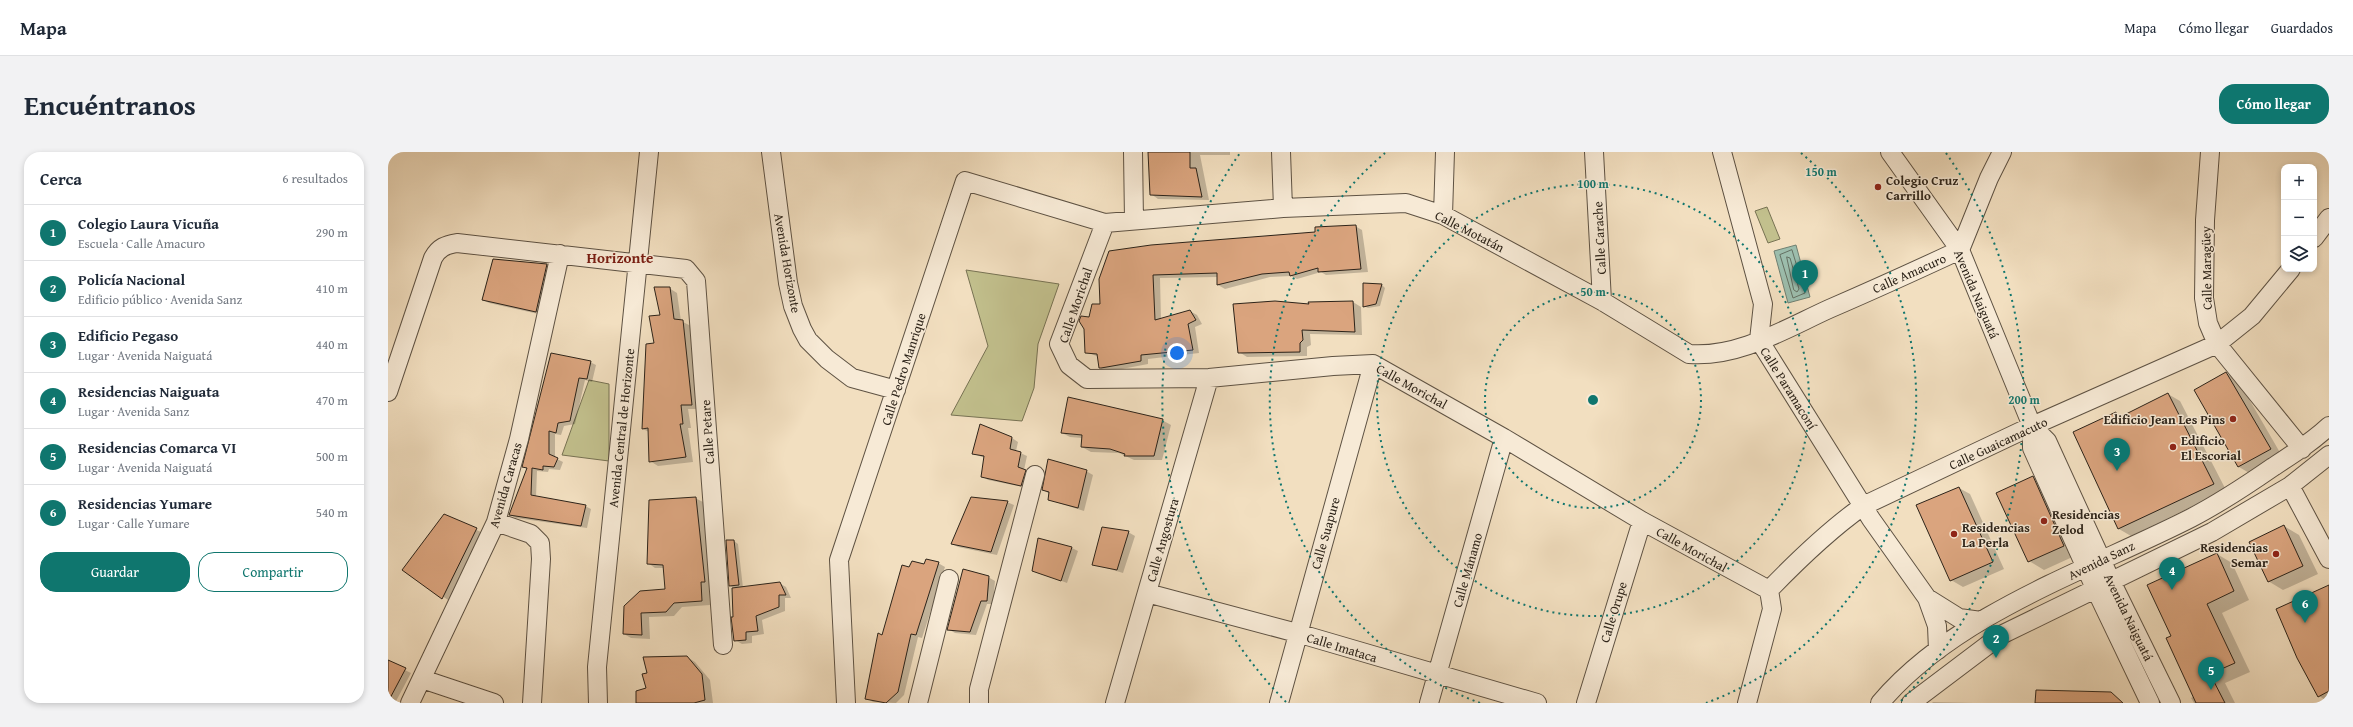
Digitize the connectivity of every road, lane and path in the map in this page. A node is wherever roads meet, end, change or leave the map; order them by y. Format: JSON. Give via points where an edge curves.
{"nodes":[{"id":1,"x":649,"y":152,"type":"edge"},
{"id":2,"x":771,"y":152,"type":"edge"},
{"id":3,"x":1133,"y":152,"type":"edge"},
{"id":4,"x":1281,"y":152,"type":"edge"},
{"id":5,"x":1445,"y":152,"type":"edge"},
{"id":6,"x":1594,"y":152,"type":"edge"},
{"id":7,"x":1722,"y":152,"type":"edge"},
{"id":8,"x":1890,"y":152,"type":"edge"},
{"id":9,"x":2002,"y":152,"type":"edge"},
{"id":10,"x":2210,"y":152,"type":"edge"},
{"id":11,"x":1283,"y":208,"type":"junction"},
{"id":12,"x":1443,"y":215,"type":"junction"},
{"id":13,"x":2329,"y":218,"type":"edge"},
{"id":14,"x":1134,"y":220,"type":"junction"},
{"id":15,"x":1105,"y":223,"type":"junction"},
{"id":16,"x":2316,"y":236,"type":"edge"},
{"id":17,"x":1960,"y":250,"type":"junction"},
{"id":18,"x":560,"y":254,"type":"junction"},
{"id":19,"x":639,"y":263,"type":"junction"},
{"id":20,"x":2289,"y":272,"type":"edge"},
{"id":21,"x":1602,"y":301,"type":"junction"},
{"id":22,"x":1759,"y":340,"type":"junction"},
{"id":23,"x":2217,"y":344,"type":"junction"},
{"id":24,"x":1373,"y":364,"type":"junction"},
{"id":25,"x":1209,"y":378,"type":"junction"},
{"id":26,"x":896,"y":390,"type":"junction"},
{"id":27,"x":388,"y":392,"type":"edge"},
{"id":28,"x":2032,"y":426,"type":"junction"},
{"id":29,"x":2329,"y":426,"type":"edge"},
{"id":30,"x":1504,"y":438,"type":"junction"},
{"id":31,"x":2302,"y":449,"type":"junction"},
{"id":32,"x":2329,"y":455,"type":"edge"},
{"id":33,"x":1035,"y":475,"type":"dead end"},
{"id":34,"x":2290,"y":486,"type":"junction"},
{"id":35,"x":1863,"y":506,"type":"junction"},
{"id":36,"x":1642,"y":521,"type":"junction"},
{"id":37,"x":496,"y":522,"type":"junction"},
{"id":38,"x":2329,"y":559,"type":"edge"},
{"id":39,"x":2094,"y":563,"type":"junction"},
{"id":40,"x":949,"y":579,"type":"dead end"},
{"id":41,"x":2103,"y":584,"type":"junction"},
{"id":42,"x":1769,"y":590,"type":"junction"},
{"id":43,"x":1147,"y":593,"type":"junction"},
{"id":44,"x":1926,"y":598,"type":"junction"},
{"id":45,"x":1982,"y":621,"type":"junction"},
{"id":46,"x":1297,"y":634,"type":"junction"},
{"id":47,"x":723,"y":645,"type":"dead end"},
{"id":48,"x":1938,"y":650,"type":"junction"},
{"id":49,"x":1437,"y":675,"type":"junction"},
{"id":50,"x":422,"y":680,"type":"junction"},
{"id":51,"x":410,"y":703,"type":"edge"},
{"id":52,"x":494,"y":703,"type":"edge"},
{"id":53,"x":532,"y":703,"type":"edge"},
{"id":54,"x":598,"y":703,"type":"edge"},
{"id":55,"x":846,"y":703,"type":"edge"},
{"id":56,"x":918,"y":703,"type":"edge"},
{"id":57,"x":979,"y":703,"type":"edge"},
{"id":58,"x":1115,"y":703,"type":"edge"},
{"id":59,"x":1279,"y":703,"type":"edge"},
{"id":60,"x":1430,"y":703,"type":"edge"},
{"id":61,"x":1537,"y":703,"type":"edge"},
{"id":62,"x":1586,"y":703,"type":"edge"},
{"id":63,"x":1748,"y":703,"type":"edge"},
{"id":64,"x":1880,"y":703,"type":"edge"},
{"id":65,"x":1911,"y":703,"type":"edge"},
{"id":66,"x":2150,"y":703,"type":"edge"},
{"id":67,"x":2171,"y":703,"type":"edge"}],
"edges":[{"from":1,"to":19,"type":"street","name":"Avenida Central de Horizonte"},
{"from":2,"to":26,"type":"street","name":"Avenida Horizonte","via":[[788,283],[794,312],[802,329],[808,340],[827,359],[852,378]]},
{"from":3,"to":14,"type":"street"},
{"from":4,"to":11,"type":"street"},
{"from":5,"to":12,"type":"street"},
{"from":6,"to":21,"type":"street","name":"Calle Carache"},
{"from":7,"to":22,"type":"street","name":"Calle Paramaconí","via":[[1763,304]]},
{"from":8,"to":17,"type":"street","name":"Avenida Naiguatá"},
{"from":9,"to":17,"type":"street","name":"Calle Amacuro"},
{"from":10,"to":23,"type":"street","name":"Calle Maragüey","via":[[2204,298],[2208,323]]},
{"from":11,"to":12,"type":"street","name":"Calle Motatán","via":[[1406,203]]},
{"from":11,"to":14,"type":"street","name":"Calle Motatán"},
{"from":12,"to":21,"type":"street","name":"Calle Motatán"},
{"from":13,"to":16,"type":"street"},
{"from":14,"to":15,"type":"street","name":"Calle Motatán"},
{"from":15,"to":25,"type":"street","name":"Calle Morichal","via":[[1058,344],[1069,365],[1087,380]]},
{"from":15,"to":26,"type":"street","name":"Calle Pedro Manrique","via":[[965,181]]},
{"from":17,"to":22,"type":"street","name":"Calle Amacuro"},
{"from":17,"to":28,"type":"street","name":"Avenida Naiguatá"},
{"from":18,"to":19,"type":"street","name":"Calle Petare"},
{"from":18,"to":27,"type":"street","name":"Calle Petare","via":[[457,243],[444,246],[437,251]]},
{"from":18,"to":37,"type":"street","name":"Avenida Caracas","via":[[519,439]]},
{"from":19,"to":47,"type":"street","name":"Calle Petare","via":[[686,269],[696,282]]},
{"from":19,"to":54,"type":"street","name":"Avenida Central de Horizonte","via":[[597,667]]},
{"from":20,"to":23,"type":"street","name":"Calle Guaicamacuto","via":[[2252,316]]},
{"from":21,"to":22,"type":"street","name":"Calle Motatán","via":[[1689,354],[1723,354]]},
{"from":22,"to":35,"type":"street","name":"Calle Paramaconí"},
{"from":23,"to":28,"type":"street","name":"Calle Guaicamacuto"},
{"from":23,"to":31,"type":"street","name":"Calle Maragüey"},
{"from":24,"to":25,"type":"street","name":"Calle Morichal"},
{"from":24,"to":30,"type":"street","name":"Calle Morichal"},
{"from":24,"to":46,"type":"street","name":"Calle Suapure"},
{"from":25,"to":43,"type":"street","name":"Calle Angostura"},
{"from":26,"to":55,"type":"street","name":"Calle Pedro Manrique","via":[[839,560]]},
{"from":28,"to":35,"type":"street","name":"Calle Guaicamacuto"},
{"from":28,"to":39,"type":"street","name":"Avenida Naiguatá","via":[[2032,448]]},
{"from":29,"to":31,"type":"street","name":"Avenida Sanz"},
{"from":30,"to":36,"type":"street","name":"Calle Morichal"},
{"from":30,"to":49,"type":"street","name":"Calle Mánamo"},
{"from":31,"to":39,"type":"street","name":"Avenida Sanz","via":[[2192,518]]},
{"from":32,"to":34,"type":"street","name":"Avenida Sanz"},
{"from":33,"to":57,"type":"street","via":[[979,689]]},
{"from":34,"to":38,"type":"street"},
{"from":34,"to":41,"type":"street","name":"Avenida Sanz","via":[[2212,532]]},
{"from":35,"to":42,"type":"street","name":"Calle Guaicamacuto","via":[[1849,515]]},
{"from":35,"to":44,"type":"street","name":"Calle Paramaconí"},
{"from":36,"to":42,"type":"street","name":"Calle Morichal"},
{"from":36,"to":62,"type":"street","name":"Calle Orupe"},
{"from":37,"to":50,"type":"street","name":"Avenida Caracas"},
{"from":37,"to":53,"type":"street","via":[[531,534],[540,543]]},
{"from":39,"to":41,"type":"street","name":"Avenida Naiguatá"},
{"from":39,"to":45,"type":"street","name":"Avenida Sanz"},
{"from":40,"to":56,"type":"street"},
{"from":41,"to":65,"type":"street","name":"Avenida Sanz","via":[[2001,635]]},
{"from":41,"to":66,"type":"street","name":"Avenida Naiguatá"},
{"from":41,"to":67,"type":"street","name":"Avenida Naiguatá"},
{"from":42,"to":63,"type":"street","via":[[1772,609]]},
{"from":43,"to":46,"type":"street","name":"Calle Imataca"},
{"from":43,"to":58,"type":"street","name":"Calle Angostura"},
{"from":44,"to":45,"type":"street","name":"Calle Paramaconí","via":[[1959,618]]},
{"from":44,"to":48,"type":"street","name":"Calle Paramaconí","via":[[1937,626]]},
{"from":45,"to":48,"type":"street","name":"Avenida Sanz"},
{"from":46,"to":49,"type":"street","name":"Calle Imataca"},
{"from":46,"to":59,"type":"street","name":"Calle Suapure"},
{"from":48,"to":64,"type":"street","name":"Avenida Sanz"},
{"from":49,"to":60,"type":"street","name":"Calle Mánamo"},
{"from":49,"to":61,"type":"street","name":"Calle Imataca"},
{"from":50,"to":51,"type":"street","name":"Avenida Caracas"},
{"from":50,"to":52,"type":"street"}]}
